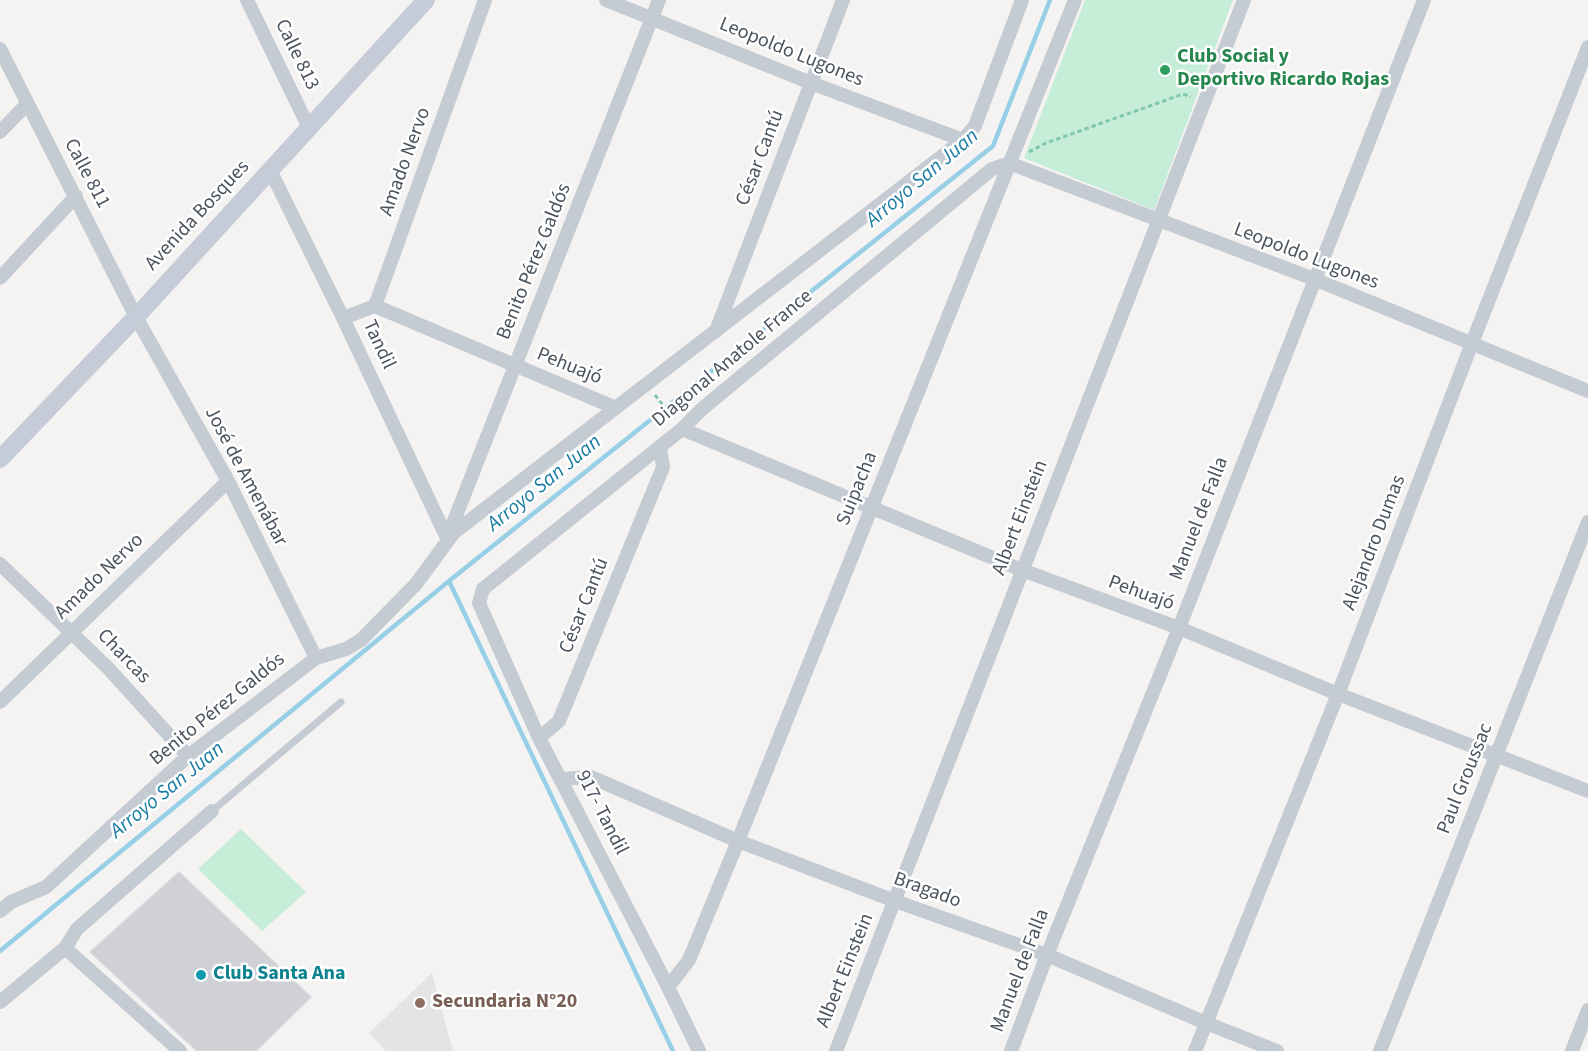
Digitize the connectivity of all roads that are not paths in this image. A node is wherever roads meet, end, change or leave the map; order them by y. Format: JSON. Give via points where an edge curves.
{"nodes":[{"id":1,"x":247,"y":0,"type":"edge"},
{"id":2,"x":426,"y":0,"type":"edge"},
{"id":3,"x":485,"y":0,"type":"edge"},
{"id":4,"x":606,"y":0,"type":"edge"},
{"id":5,"x":660,"y":0,"type":"edge"},
{"id":6,"x":843,"y":0,"type":"edge"},
{"id":7,"x":1022,"y":0,"type":"edge"},
{"id":8,"x":1075,"y":0,"type":"edge"},
{"id":9,"x":1244,"y":0,"type":"edge"},
{"id":10,"x":1424,"y":0,"type":"edge"},
{"id":11,"x":652,"y":18,"type":"junction"},
{"id":12,"x":1588,"y":47,"type":"edge"},
{"id":13,"x":0,"y":49,"type":"edge"},
{"id":14,"x":811,"y":83,"type":"junction"},
{"id":15,"x":27,"y":104,"type":"junction"},
{"id":16,"x":309,"y":128,"type":"junction"},
{"id":17,"x":0,"y":132,"type":"edge"},
{"id":18,"x":963,"y":140,"type":"junction"},
{"id":19,"x":1009,"y":163,"type":"junction"},
{"id":20,"x":270,"y":170,"type":"junction"},
{"id":21,"x":75,"y":196,"type":"junction"},
{"id":22,"x":1158,"y":221,"type":"junction"},
{"id":23,"x":0,"y":278,"type":"edge"},
{"id":24,"x":1314,"y":279,"type":"junction"},
{"id":25,"x":375,"y":306,"type":"junction"},
{"id":26,"x":136,"y":317,"type":"junction"},
{"id":27,"x":343,"y":318,"type":"junction"},
{"id":28,"x":716,"y":331,"type":"junction"},
{"id":29,"x":1472,"y":344,"type":"junction"},
{"id":30,"x":515,"y":366,"type":"junction"},
{"id":31,"x":1588,"y":391,"type":"edge"},
{"id":32,"x":616,"y":408,"type":"junction"},
{"id":33,"x":678,"y":424,"type":"junction"},
{"id":34,"x":660,"y":447,"type":"junction"},
{"id":35,"x":0,"y":459,"type":"edge"},
{"id":36,"x":228,"y":481,"type":"junction"},
{"id":37,"x":872,"y":508,"type":"junction"},
{"id":38,"x":1588,"y":522,"type":"edge"},
{"id":39,"x":449,"y":536,"type":"junction"},
{"id":40,"x":0,"y":564,"type":"edge"},
{"id":41,"x":1022,"y":570,"type":"junction"},
{"id":42,"x":483,"y":589,"type":"joint"},
{"id":43,"x":1179,"y":628,"type":"junction"},
{"id":44,"x":71,"y":632,"type":"junction"},
{"id":45,"x":316,"y":658,"type":"junction"},
{"id":46,"x":1338,"y":694,"type":"junction"},
{"id":47,"x":0,"y":702,"type":"edge"},
{"id":48,"x":341,"y":702,"type":"dead end"},
{"id":49,"x":539,"y":738,"type":"junction"},
{"id":50,"x":188,"y":756,"type":"junction"},
{"id":51,"x":1497,"y":757,"type":"junction"},
{"id":52,"x":561,"y":778,"type":"junction"},
{"id":53,"x":1588,"y":791,"type":"edge"},
{"id":54,"x":212,"y":811,"type":"joint"},
{"id":55,"x":738,"y":841,"type":"junction"},
{"id":56,"x":895,"y":901,"type":"junction"},
{"id":57,"x":4,"y":902,"type":"edge"},
{"id":58,"x":65,"y":948,"type":"junction"},
{"id":59,"x":1047,"y":955,"type":"junction"},
{"id":60,"x":668,"y":987,"type":"junction"},
{"id":61,"x":0,"y":1002,"type":"edge"},
{"id":62,"x":1588,"y":1010,"type":"edge"},
{"id":63,"x":1206,"y":1023,"type":"junction"},
{"id":64,"x":180,"y":1051,"type":"edge"},
{"id":65,"x":699,"y":1051,"type":"edge"},
{"id":66,"x":836,"y":1051,"type":"edge"},
{"id":67,"x":1011,"y":1051,"type":"edge"},
{"id":68,"x":1195,"y":1051,"type":"edge"},
{"id":69,"x":1277,"y":1051,"type":"edge"},
{"id":70,"x":1380,"y":1051,"type":"edge"},
{"id":71,"x":1572,"y":1051,"type":"edge"}],
"edges":[{"from":1,"to":16,"type":"street","name":"Calle 813"},
{"from":2,"to":16,"type":"main road","name":"Avenida Bosques"},
{"from":3,"to":25,"type":"street","name":"Amado Nervo"},
{"from":4,"to":11,"type":"street","name":"Leopoldo Lugones"},
{"from":5,"to":11,"type":"street","name":"Benito Pérez Galdós"},
{"from":6,"to":14,"type":"street","name":"César Cantú"},
{"from":7,"to":18,"type":"street","via":[[975,126]]},
{"from":8,"to":19,"type":"street","name":"Suipacha"},
{"from":9,"to":22,"type":"street","name":"Albert Einstein"},
{"from":10,"to":24,"type":"street","name":"Manuel de Falla"},
{"from":11,"to":14,"type":"street","name":"Leopoldo Lugones"},
{"from":11,"to":30,"type":"street","name":"Benito Pérez Galdós"},
{"from":12,"to":29,"type":"street","name":"Alejandro Dumas"},
{"from":13,"to":15,"type":"street","name":"Calle 811"},
{"from":14,"to":18,"type":"street","name":"Leopoldo Lugones"},
{"from":14,"to":28,"type":"street","name":"César Cantú"},
{"from":15,"to":17,"type":"street"},
{"from":15,"to":21,"type":"street","name":"Calle 811"},
{"from":16,"to":20,"type":"main road","name":"Avenida Bosques"},
{"from":18,"to":28,"type":"street","name":"Diagonal Anatole France"},
{"from":19,"to":22,"type":"street","name":"Leopoldo Lugones"},
{"from":19,"to":33,"type":"street","name":"Diagonal Anatole France","via":[[992,169],[702,409]]},
{"from":19,"to":37,"type":"street","name":"Suipacha"},
{"from":20,"to":26,"type":"main road","name":"Avenida Bosques"},
{"from":20,"to":27,"type":"street","name":"Tandil"},
{"from":21,"to":23,"type":"street"},
{"from":21,"to":26,"type":"street","name":"Calle 811"},
{"from":22,"to":24,"type":"street","name":"Leopoldo Lugones"},
{"from":22,"to":41,"type":"street","name":"Albert Einstein"},
{"from":24,"to":29,"type":"street","name":"Leopoldo Lugones"},
{"from":24,"to":43,"type":"street","name":"Manuel de Falla"},
{"from":25,"to":27,"type":"street"},
{"from":25,"to":30,"type":"street","name":"Pehuajó"},
{"from":26,"to":35,"type":"main road","name":"Avenida Bosques"},
{"from":26,"to":36,"type":"street","name":"José de Amenábar"},
{"from":27,"to":39,"type":"street","name":"Tandil"},
{"from":28,"to":32,"type":"street","name":"Diagonal Anatole France"},
{"from":29,"to":31,"type":"street","name":"Leopoldo Lugones"},
{"from":29,"to":46,"type":"street","name":"Alejandro Dumas"},
{"from":30,"to":32,"type":"street","name":"Pehuajó"},
{"from":30,"to":39,"type":"street","name":"Benito Pérez Galdós"},
{"from":32,"to":39,"type":"street","name":"Diagonal Anatole France"},
{"from":33,"to":34,"type":"street","name":"Diagonal Anatole France"},
{"from":33,"to":37,"type":"street","name":"Pehuajó"},
{"from":34,"to":42,"type":"street","name":"Diagonal Anatole France"},
{"from":34,"to":49,"type":"street","name":"César Cantú","via":[[663,467],[559,721]]},
{"from":36,"to":44,"type":"street","name":"Amado Nervo"},
{"from":36,"to":45,"type":"street","name":"José de Amenábar"},
{"from":37,"to":41,"type":"street","name":"Pehuajó"},
{"from":37,"to":55,"type":"street","name":"Suipacha"},
{"from":38,"to":51,"type":"street","name":"Paul Groussac"},
{"from":39,"to":45,"type":"street","name":"Benito Pérez Galdós","via":[[416,584],[361,640]]},
{"from":40,"to":44,"type":"street","name":"Charcas"},
{"from":41,"to":43,"type":"street","name":"Pehuajó"},
{"from":41,"to":56,"type":"street","name":"Albert Einstein"},
{"from":42,"to":49,"type":"street","name":"917- Tandil","via":[[479,603]]},
{"from":43,"to":46,"type":"street","name":"Pehuajó"},
{"from":43,"to":59,"type":"street","name":"Manuel de Falla"},
{"from":44,"to":47,"type":"street","name":"Amado Nervo"},
{"from":44,"to":50,"type":"street","name":"Charcas"},
{"from":45,"to":50,"type":"street","name":"Benito Pérez Galdós"},
{"from":46,"to":51,"type":"street","name":"Pehuajó"},
{"from":46,"to":63,"type":"street","name":"Alejandro Dumas"},
{"from":48,"to":54,"type":"lane"},
{"from":49,"to":52,"type":"street","name":"917- Tandil"},
{"from":50,"to":57,"type":"street","name":"Benito Pérez Galdós","via":[[46,887]]},
{"from":51,"to":53,"type":"street","name":"Pehuajó"},
{"from":51,"to":70,"type":"street","name":"Paul Groussac"},
{"from":52,"to":55,"type":"street","name":"Bragado","via":[[591,777]]},
{"from":52,"to":60,"type":"street","name":"917- Tandil"},
{"from":54,"to":58,"type":"street","via":[[77,929]]},
{"from":55,"to":56,"type":"street","name":"Bragado"},
{"from":55,"to":60,"type":"street","name":"Suipacha","via":[[689,960]]},
{"from":56,"to":59,"type":"street","name":"Bragado"},
{"from":56,"to":66,"type":"street","name":"Albert Einstein"},
{"from":58,"to":61,"type":"street"},
{"from":58,"to":64,"type":"street"},
{"from":59,"to":63,"type":"street","name":"Bragado"},
{"from":59,"to":67,"type":"street","name":"Manuel de Falla"},
{"from":60,"to":65,"type":"street","name":"917- Tandil"},
{"from":62,"to":71,"type":"street"},
{"from":63,"to":68,"type":"street","name":"Alejandro Dumas"},
{"from":63,"to":69,"type":"street","name":"Bragado"}]}
